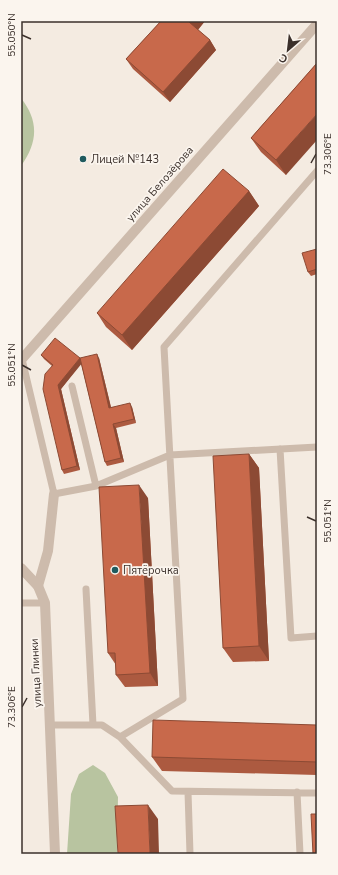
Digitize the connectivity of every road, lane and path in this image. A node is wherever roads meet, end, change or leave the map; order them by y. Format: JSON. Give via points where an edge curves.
{"nodes":[{"id":1,"x":317,"y":24,"type":"edge"},
{"id":2,"x":317,"y":171,"type":"edge"},
{"id":3,"x":21,"y":359,"type":"edge"},
{"id":4,"x":72,"y":386,"type":"dead end"},
{"id":5,"x":317,"y":448,"type":"edge"},
{"id":6,"x":280,"y":449,"type":"junction"},
{"id":7,"x":170,"y":455,"type":"junction"},
{"id":8,"x":96,"y":486,"type":"junction"},
{"id":9,"x":54,"y":494,"type":"junction"},
{"id":10,"x":21,"y":568,"type":"edge"},
{"id":11,"x":38,"y":586,"type":"junction"},
{"id":12,"x":86,"y":589,"type":"dead end"},
{"id":13,"x":45,"y":603,"type":"junction"},
{"id":14,"x":21,"y":604,"type":"edge"},
{"id":15,"x":317,"y":636,"type":"edge"},
{"id":16,"x":50,"y":725,"type":"junction"},
{"id":17,"x":93,"y":725,"type":"junction"},
{"id":18,"x":120,"y":737,"type":"junction"},
{"id":19,"x":188,"y":792,"type":"junction"},
{"id":20,"x":297,"y":792,"type":"junction"},
{"id":21,"x":317,"y":793,"type":"edge"},
{"id":22,"x":55,"y":854,"type":"edge"},
{"id":23,"x":190,"y":854,"type":"edge"},
{"id":24,"x":300,"y":854,"type":"edge"}],
"edges":[{"from":1,"to":3,"type":"street","name":"улица Белозёрова"},
{"from":2,"to":7,"type":"lane","via":[[164,347]]},
{"from":3,"to":9,"type":"lane"},
{"from":4,"to":8,"type":"lane"},
{"from":5,"to":6,"type":"lane"},
{"from":6,"to":7,"type":"lane"},
{"from":6,"to":15,"type":"lane","via":[[291,638]]},
{"from":7,"to":8,"type":"lane"},
{"from":7,"to":18,"type":"lane","via":[[183,699]]},
{"from":8,"to":9,"type":"lane"},
{"from":9,"to":11,"type":"street","via":[[48,551]]},
{"from":10,"to":11,"type":"street"},
{"from":11,"to":13,"type":"street","name":"улица Глинки"},
{"from":12,"to":17,"type":"lane"},
{"from":13,"to":14,"type":"lane"},
{"from":13,"to":16,"type":"street","name":"улица Глинки"},
{"from":16,"to":17,"type":"lane"},
{"from":16,"to":22,"type":"street","name":"улица Глинки"},
{"from":17,"to":18,"type":"lane","via":[[102,725]]},
{"from":18,"to":19,"type":"lane","via":[[172,791]]},
{"from":19,"to":20,"type":"lane"},
{"from":19,"to":23,"type":"lane"},
{"from":20,"to":21,"type":"lane"},
{"from":20,"to":24,"type":"lane"}]}
